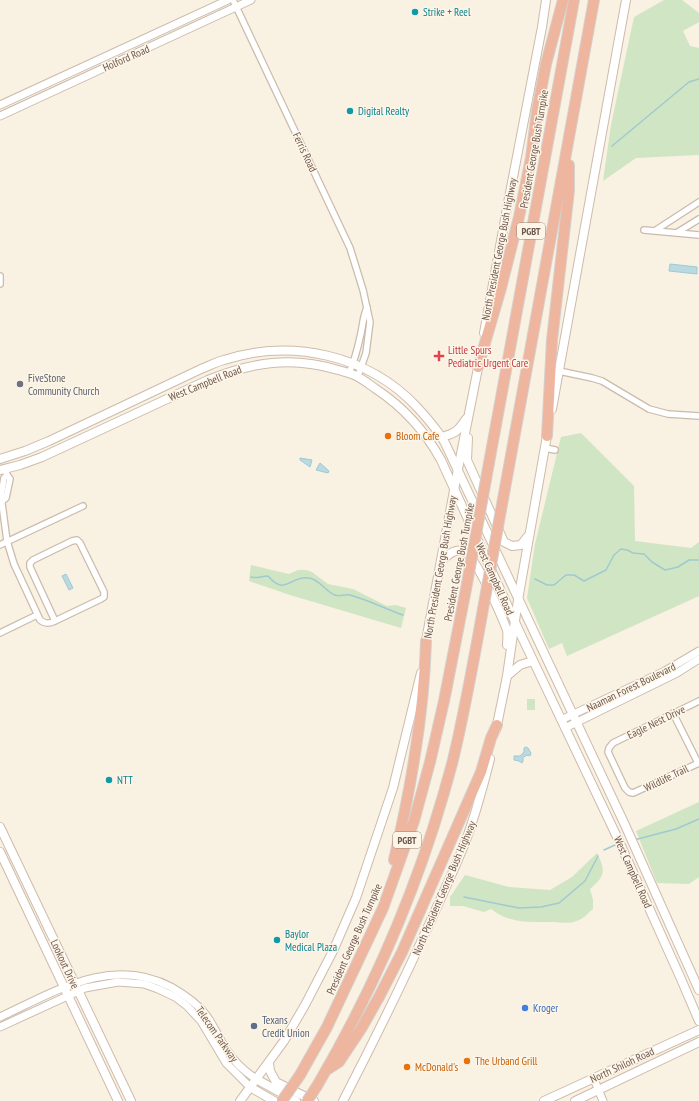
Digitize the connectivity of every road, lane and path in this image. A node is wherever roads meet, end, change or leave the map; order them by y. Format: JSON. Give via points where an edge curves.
{"nodes":[{"id":1,"x":228,"y":0,"type":"edge"},
{"id":2,"x":251,"y":0,"type":"edge"},
{"id":3,"x":546,"y":0,"type":"edge"},
{"id":4,"x":563,"y":0,"type":"edge"},
{"id":5,"x":574,"y":0,"type":"edge"},
{"id":6,"x":594,"y":0,"type":"edge"},
{"id":7,"x":626,"y":0,"type":"edge"},
{"id":8,"x":235,"y":3,"type":"edge"},
{"id":9,"x":0,"y":105,"type":"edge"},
{"id":10,"x":0,"y":116,"type":"edge"},
{"id":11,"x":568,"y":142,"type":"junction"},
{"id":12,"x":699,"y":202,"type":"edge"},
{"id":13,"x":699,"y":219,"type":"edge"},
{"id":14,"x":644,"y":230,"type":"dead end"},
{"id":15,"x":656,"y":230,"type":"junction"},
{"id":16,"x":678,"y":233,"type":"junction"},
{"id":17,"x":699,"y":234,"type":"edge"},
{"id":18,"x":0,"y":276,"type":"edge"},
{"id":19,"x":0,"y":284,"type":"edge"},
{"id":20,"x":367,"y":307,"type":"junction"},
{"id":21,"x":358,"y":365,"type":"junction"},
{"id":22,"x":478,"y":367,"type":"junction"},
{"id":23,"x":559,"y":371,"type":"junction"},
{"id":24,"x":349,"y":373,"type":"junction"},
{"id":25,"x":358,"y":376,"type":"junction"},
{"id":26,"x":469,"y":415,"type":"junction"},
{"id":27,"x":699,"y":416,"type":"edge"},
{"id":28,"x":547,"y":436,"type":"junction"},
{"id":29,"x":442,"y":437,"type":"junction"},
{"id":30,"x":545,"y":448,"type":"junction"},
{"id":31,"x":555,"y":450,"type":"dead end"},
{"id":32,"x":2,"y":458,"type":"edge"},
{"id":33,"x":458,"y":468,"type":"junction"},
{"id":34,"x":4,"y":472,"type":"edge"},
{"id":35,"x":454,"y":489,"type":"junction"},
{"id":36,"x":83,"y":506,"type":"dead end"},
{"id":37,"x":531,"y":531,"type":"junction"},
{"id":38,"x":7,"y":541,"type":"junction"},
{"id":39,"x":0,"y":545,"type":"edge"},
{"id":40,"x":441,"y":561,"type":"junction"},
{"id":41,"x":518,"y":600,"type":"junction"},
{"id":42,"x":37,"y":615,"type":"junction"},
{"id":43,"x":55,"y":621,"type":"junction"},
{"id":44,"x":515,"y":623,"type":"junction"},
{"id":45,"x":0,"y":633,"type":"edge"},
{"id":46,"x":426,"y":641,"type":"junction"},
{"id":47,"x":699,"y":651,"type":"edge"},
{"id":48,"x":699,"y":660,"type":"edge"},
{"id":49,"x":533,"y":661,"type":"junction"},
{"id":50,"x":661,"y":673,"type":"junction"},
{"id":51,"x":507,"y":676,"type":"junction"},
{"id":52,"x":648,"y":687,"type":"junction"},
{"id":53,"x":699,"y":701,"type":"edge"},
{"id":54,"x":673,"y":713,"type":"junction"},
{"id":55,"x":574,"y":719,"type":"junction"},
{"id":56,"x":563,"y":724,"type":"junction"},
{"id":57,"x":497,"y":726,"type":"junction"},
{"id":58,"x":698,"y":763,"type":"edge"},
{"id":59,"x":633,"y":793,"type":"joint"},
{"id":60,"x":0,"y":827,"type":"edge"},
{"id":61,"x":0,"y":852,"type":"edge"},
{"id":62,"x":383,"y":908,"type":"junction"},
{"id":63,"x":26,"y":909,"type":"junction"},
{"id":64,"x":50,"y":931,"type":"junction"},
{"id":65,"x":666,"y":945,"type":"junction"},
{"id":66,"x":76,"y":987,"type":"junction"},
{"id":67,"x":63,"y":988,"type":"junction"},
{"id":68,"x":699,"y":989,"type":"edge"},
{"id":69,"x":67,"y":996,"type":"junction"},
{"id":70,"x":184,"y":999,"type":"junction"},
{"id":71,"x":0,"y":1018,"type":"edge"},
{"id":72,"x":699,"y":1021,"type":"edge"},
{"id":73,"x":0,"y":1027,"type":"edge"},
{"id":74,"x":699,"y":1030,"type":"edge"},
{"id":75,"x":699,"y":1042,"type":"edge"},
{"id":76,"x":269,"y":1063,"type":"junction"},
{"id":77,"x":326,"y":1070,"type":"junction"},
{"id":78,"x":256,"y":1079,"type":"junction"},
{"id":79,"x":594,"y":1079,"type":"junction"},
{"id":80,"x":250,"y":1087,"type":"junction"},
{"id":81,"x":599,"y":1090,"type":"junction"},
{"id":82,"x":118,"y":1101,"type":"edge"},
{"id":83,"x":131,"y":1101,"type":"edge"},
{"id":84,"x":240,"y":1101,"type":"edge"},
{"id":85,"x":274,"y":1101,"type":"edge"},
{"id":86,"x":282,"y":1101,"type":"edge"},
{"id":87,"x":296,"y":1101,"type":"edge"},
{"id":88,"x":307,"y":1101,"type":"edge"},
{"id":89,"x":314,"y":1101,"type":"edge"},
{"id":90,"x":343,"y":1101,"type":"edge"},
{"id":91,"x":544,"y":1101,"type":"edge"},
{"id":92,"x":575,"y":1101,"type":"edge"},
{"id":93,"x":603,"y":1101,"type":"edge"}],
"edges":[{"from":1,"to":9,"type":"street","name":"Holford Road"},
{"from":2,"to":8,"type":"street","name":"Holford Road"},
{"from":3,"to":22,"type":"main road","name":"North President George Bush Highway"},
{"from":4,"to":22,"type":"highway","via":[[545,71],[519,217]]},
{"from":5,"to":62,"type":"highway","name":"President George Bush Turnpike","number":"PGBT","bridge":true,"via":[[444,701],[414,821]]},
{"from":6,"to":11,"type":"highway","number":"PGBT"},
{"from":7,"to":23,"type":"main road","name":"North President George Bush Highway"},
{"from":8,"to":10,"type":"street","name":"Holford Road"},
{"from":8,"to":20,"type":"street","name":"Ferris Road","via":[[350,248]]},
{"from":11,"to":28,"type":"highway","via":[[569,190],[552,340]]},
{"from":11,"to":77,"type":"highway","number":"PGBT","bridge":true,"via":[[458,739],[427,847],[406,905],[379,968]]},
{"from":12,"to":15,"type":"street"},
{"from":13,"to":16,"type":"street"},
{"from":14,"to":15,"type":"street"},
{"from":15,"to":16,"type":"street"},
{"from":16,"to":17,"type":"street"},
{"from":18,"to":19,"type":"street"},
{"from":20,"to":21,"type":"street","name":"Ferris Road","via":[[361,332]]},
{"from":20,"to":21,"type":"street","name":"Ferris Road","via":[[370,322],[366,353]]},
{"from":21,"to":24,"type":"street","name":"Ferris Road"},
{"from":21,"to":25,"type":"street","name":"Ferris Road"},
{"from":21,"to":29,"type":"main road","name":"West Campbell Road","via":[[403,393]]},
{"from":21,"to":32,"type":"main road","name":"West Campbell Road","via":[[300,351],[243,355],[201,369],[49,441]]},
{"from":22,"to":26,"type":"main road","name":"North President George Bush Highway"},
{"from":23,"to":27,"type":"street","via":[[602,381],[649,409],[668,414]]},
{"from":23,"to":28,"type":"main road","name":"North President George Bush Highway"},
{"from":24,"to":25,"type":"main road","name":"West Campbell Road"},
{"from":24,"to":34,"type":"main road","name":"West Campbell Road","via":[[297,362],[258,364],[230,371]]},
{"from":25,"to":35,"type":"main road","name":"West Campbell Road","via":[[392,399],[425,434],[441,460]]},
{"from":26,"to":29,"type":"main road","via":[[457,431]]},
{"from":26,"to":33,"type":"main road","name":"North President George Bush Highway"},
{"from":26,"to":37,"type":"main road","via":[[467,460],[504,542],[512,546],[521,545]]},
{"from":28,"to":30,"type":"main road","name":"North President George Bush Highway"},
{"from":29,"to":33,"type":"main road","name":"West Campbell Road"},
{"from":30,"to":31,"type":"street"},
{"from":30,"to":37,"type":"main road","name":"North President George Bush Highway"},
{"from":32,"to":34,"type":"main road"},
{"from":33,"to":35,"type":"main road","name":"North President George Bush Highway"},
{"from":33,"to":41,"type":"main road","name":"West Campbell Road"},
{"from":34,"to":38,"type":"street","via":[[6,485],[1,496]]},
{"from":35,"to":40,"type":"main road","name":"North President George Bush Highway"},
{"from":35,"to":44,"type":"main road","name":"West Campbell Road"},
{"from":36,"to":38,"type":"street"},
{"from":37,"to":41,"type":"main road","name":"North President George Bush Highway"},
{"from":38,"to":39,"type":"street"},
{"from":38,"to":42,"type":"street","via":[[14,564]]},
{"from":40,"to":46,"type":"main road","name":"North President George Bush Highway"},
{"from":40,"to":51,"type":"main road","via":[[454,551],[460,551],[466,552],[477,565],[507,632]]},
{"from":41,"to":44,"type":"main road","name":"North President George Bush Highway"},
{"from":41,"to":55,"type":"main road","name":"West Campbell Road"},
{"from":42,"to":43,"type":"street","via":[[44,623]]},
{"from":42,"to":45,"type":"street"},
{"from":43,"to":43,"type":"street","via":[[104,597],[104,592],[77,540],[30,563]]},
{"from":44,"to":49,"type":"main road","name":"West Campbell Road"},
{"from":44,"to":51,"type":"main road","name":"North President George Bush Highway"},
{"from":46,"to":62,"type":"highway","via":[[425,673],[413,769]]},
{"from":46,"to":76,"type":"main road","name":"North President George Bush Highway","via":[[394,788],[356,898],[333,951],[305,1005]]},
{"from":47,"to":50,"type":"street","name":"Naaman Forest Boulevard"},
{"from":48,"to":52,"type":"street","name":"Naaman Forest Boulevard","via":[[677,674]]},
{"from":49,"to":51,"type":"main road","via":[[520,665]]},
{"from":49,"to":56,"type":"main road","name":"West Campbell Road"},
{"from":50,"to":52,"type":"street"},
{"from":50,"to":55,"type":"street","name":"Naaman Forest Boulevard"},
{"from":51,"to":57,"type":"main road","name":"North President George Bush Highway"},
{"from":52,"to":55,"type":"street","name":"Naaman Forest Boulevard"},
{"from":53,"to":54,"type":"street","name":"Eagle Nest Drive"},
{"from":54,"to":58,"type":"street"},
{"from":54,"to":59,"type":"street","name":"Eagle Nest Drive","via":[[613,743],[608,748],[625,788]]},
{"from":55,"to":56,"type":"street","name":"Naaman Forest Boulevard"},
{"from":55,"to":68,"type":"main road","name":"West Campbell Road"},
{"from":56,"to":65,"type":"main road","name":"West Campbell Road"},
{"from":57,"to":77,"type":"highway","via":[[481,772],[402,952],[361,1029],[338,1062]]},
{"from":57,"to":90,"type":"main road","name":"North President George Bush Highway","via":[[484,784],[465,843],[421,943]]},
{"from":58,"to":59,"type":"street","name":"Wildlife Trail"},
{"from":60,"to":64,"type":"main road","name":"Lookout Drive"},
{"from":61,"to":63,"type":"main road","name":"Lookout Drive"},
{"from":62,"to":86,"type":"highway","name":"President George Bush Turnpike","number":"PGBT","bridge":true,"via":[[327,1027]]},
{"from":63,"to":64,"type":"main road","via":[[33,910]]},
{"from":63,"to":67,"type":"main road","name":"Lookout Drive"},
{"from":64,"to":66,"type":"main road","name":"Lookout Drive"},
{"from":65,"to":68,"type":"main road","via":[[675,949]]},
{"from":65,"to":72,"type":"main road","name":"West Campbell Road"},
{"from":66,"to":67,"type":"street","name":"Telecom Parkway"},
{"from":66,"to":69,"type":"street","name":"Telecom Parkway"},
{"from":66,"to":70,"type":"street","name":"Telecom Parkway","via":[[91,978],[134,975],[156,979]]},
{"from":66,"to":83,"type":"main road","name":"Lookout Drive"},
{"from":67,"to":69,"type":"main road","name":"Lookout Drive"},
{"from":67,"to":71,"type":"street","name":"Telecom Parkway"},
{"from":69,"to":73,"type":"street","name":"Telecom Parkway"},
{"from":69,"to":82,"type":"main road","name":"Lookout Drive"},
{"from":70,"to":78,"type":"street","name":"Telecom Parkway","via":[[206,1015],[236,1063]]},
{"from":70,"to":80,"type":"street","name":"Telecom Parkway","via":[[201,1021],[226,1063]]},
{"from":74,"to":79,"type":"main road","name":"North Shiloh Road"},
{"from":75,"to":81,"type":"main road","name":"North Shiloh Road"},
{"from":76,"to":78,"type":"main road","name":"North President George Bush Highway"},
{"from":76,"to":89,"type":"main road","via":[[276,1082]]},
{"from":77,"to":88,"type":"highway","number":"PGBT","bridge":true},
{"from":78,"to":80,"type":"main road","name":"North President George Bush Highway"},
{"from":78,"to":87,"type":"main road","name":"Telecom Parkway"},
{"from":79,"to":81,"type":"street"},
{"from":79,"to":91,"type":"main road","name":"North Shiloh Road"},
{"from":80,"to":84,"type":"main road","name":"North President George Bush Highway"},
{"from":80,"to":85,"type":"main road","name":"Telecom Parkway"},
{"from":81,"to":92,"type":"main road","name":"North Shiloh Road"},
{"from":81,"to":93,"type":"street"}]}
